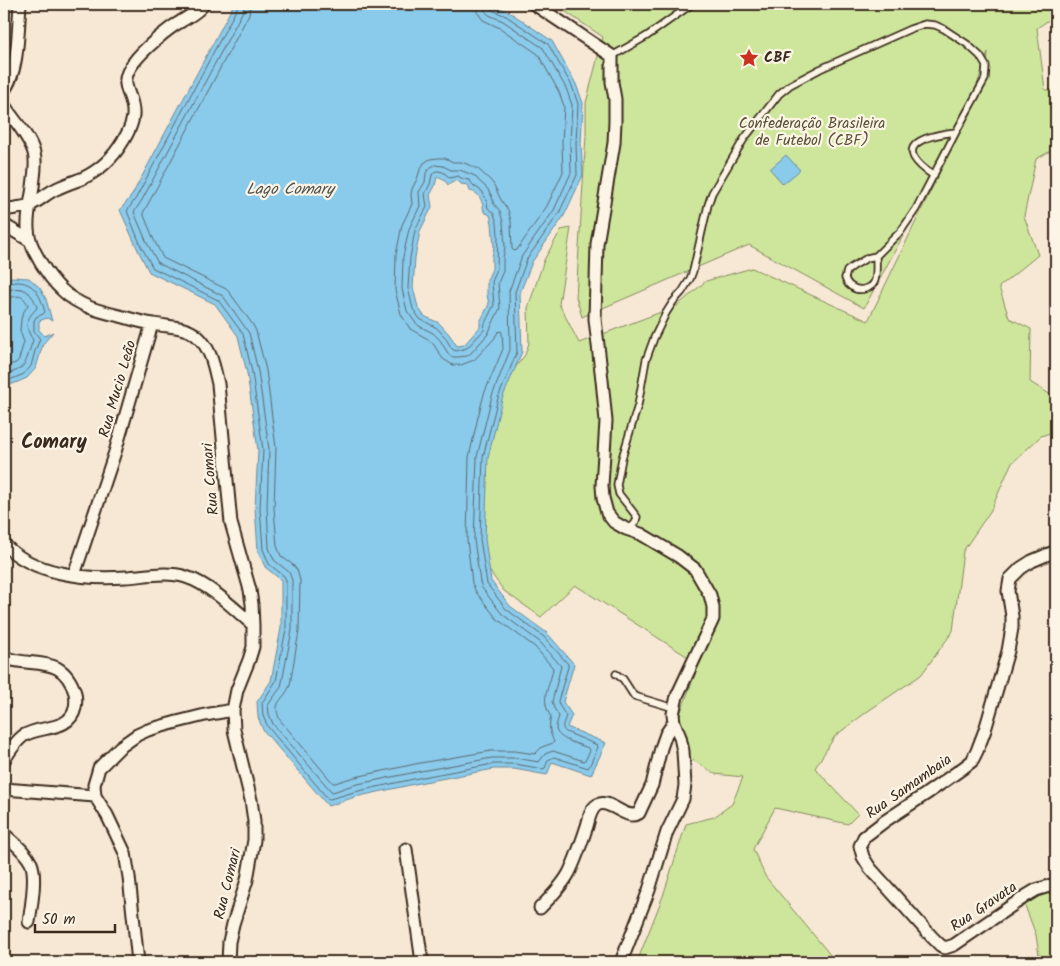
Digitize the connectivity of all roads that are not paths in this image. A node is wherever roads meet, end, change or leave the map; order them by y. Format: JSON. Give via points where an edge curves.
{"nodes":[{"id":1,"x":20,"y":4,"type":"edge"},
{"id":2,"x":204,"y":4,"type":"edge"},
{"id":3,"x":534,"y":4,"type":"edge"},
{"id":4,"x":692,"y":4,"type":"edge"},
{"id":5,"x":612,"y":56,"type":"junction"},
{"id":6,"x":4,"y":90,"type":"edge"},
{"id":7,"x":4,"y":105,"type":"edge"},
{"id":8,"x":956,"y":132,"type":"junction"},
{"id":9,"x":934,"y":176,"type":"junction"},
{"id":10,"x":30,"y":205,"type":"junction"},
{"id":11,"x":4,"y":210,"type":"edge"},
{"id":12,"x":4,"y":225,"type":"edge"},
{"id":13,"x":29,"y":240,"type":"junction"},
{"id":14,"x":876,"y":256,"type":"junction"},
{"id":15,"x":152,"y":324,"type":"junction"},
{"id":16,"x":626,"y":529,"type":"junction"},
{"id":17,"x":4,"y":544,"type":"edge"},
{"id":18,"x":1056,"y":551,"type":"edge"},
{"id":19,"x":74,"y":575,"type":"junction"},
{"id":20,"x":253,"y":625,"type":"junction"},
{"id":21,"x":4,"y":657,"type":"edge"},
{"id":22,"x":616,"y":674,"type":"dead end"},
{"id":23,"x":674,"y":708,"type":"junction"},
{"id":24,"x":233,"y":710,"type":"junction"},
{"id":25,"x":674,"y":722,"type":"junction"},
{"id":26,"x":4,"y":760,"type":"edge"},
{"id":27,"x":4,"y":789,"type":"edge"},
{"id":28,"x":95,"y":796,"type":"junction"},
{"id":29,"x":4,"y":834,"type":"edge"},
{"id":30,"x":406,"y":849,"type":"dead end"},
{"id":31,"x":1056,"y":884,"type":"edge"},
{"id":32,"x":540,"y":908,"type":"dead end"},
{"id":33,"x":29,"y":922,"type":"dead end"},
{"id":34,"x":932,"y":937,"type":"joint"},
{"id":35,"x":138,"y":962,"type":"edge"},
{"id":36,"x":228,"y":962,"type":"edge"},
{"id":37,"x":422,"y":962,"type":"edge"},
{"id":38,"x":621,"y":962,"type":"edge"}],
"edges":[{"from":1,"to":6,"type":"street","via":[[13,75]]},
{"from":2,"to":10,"type":"street","via":[[134,61],[125,82],[133,108],[131,127],[110,159],[93,173]]},
{"from":3,"to":5,"type":"street"},
{"from":4,"to":5,"type":"lane"},
{"from":5,"to":16,"type":"street","via":[[616,122],[597,244],[595,319],[606,421],[603,498],[614,522]]},
{"from":7,"to":10,"type":"street","name":"Rua Comari","via":[[34,151],[36,166]]},
{"from":8,"to":9,"type":"lane"},
{"from":8,"to":9,"type":"lane","via":[[929,138],[912,150],[916,161]]},
{"from":8,"to":16,"type":"lane","via":[[985,79],[986,66],[967,44],[935,25],[925,24],[910,29],[820,70],[779,94],[744,139],[712,193],[690,279],[666,313],[646,360],[617,485],[619,494],[636,517],[633,526]]},
{"from":9,"to":14,"type":"lane","via":[[901,231]]},
{"from":10,"to":11,"type":"street"},
{"from":10,"to":13,"type":"street","name":"Rua Comari"},
{"from":12,"to":13,"type":"street"},
{"from":13,"to":15,"type":"street","name":"Rua Comari","via":[[61,290],[100,311]]},
{"from":14,"to":14,"type":"lane","via":[[867,258],[847,272],[845,278],[851,287],[858,289],[872,285]]},
{"from":15,"to":19,"type":"street","name":"Rua Mucio Leão","via":[[115,452]]},
{"from":15,"to":20,"type":"street","name":"Rua Comari","via":[[190,331],[211,355],[218,384],[231,523],[250,590]]},
{"from":16,"to":23,"type":"street","via":[[641,534],[684,560],[695,570],[710,595],[712,619]]},
{"from":17,"to":19,"type":"street","via":[[26,561]]},
{"from":18,"to":34,"type":"street","name":"Rua Samambaia","via":[[1032,561],[1010,579],[1012,628],[1008,651],[985,730],[972,761],[878,826],[864,837],[860,846],[870,868]]},
{"from":19,"to":20,"type":"street","via":[[108,578],[165,574],[186,577],[213,591]]},
{"from":20,"to":24,"type":"street","name":"Rua Comari","via":[[249,660]]},
{"from":21,"to":26,"type":"street","via":[[56,668],[67,677],[76,696],[74,713],[67,721],[23,736]]},
{"from":22,"to":23,"type":"lane","via":[[634,696]]},
{"from":23,"to":25,"type":"street"},
{"from":24,"to":28,"type":"street","via":[[137,735],[99,768],[94,785]]},
{"from":24,"to":36,"type":"street","name":"Rua Comari","via":[[234,730],[251,800],[254,840],[247,880],[229,942]]},
{"from":25,"to":32,"type":"street","via":[[666,734],[652,785],[639,813],[629,815],[604,804],[594,808],[569,874]]},
{"from":25,"to":38,"type":"street","via":[[683,751],[683,799],[667,832]]},
{"from":27,"to":28,"type":"street"},
{"from":28,"to":35,"type":"street","via":[[125,853]]},
{"from":29,"to":33,"type":"street","via":[[32,865],[34,878]]},
{"from":30,"to":37,"type":"street"},
{"from":31,"to":34,"type":"street","name":"Rua Gravata","via":[[1036,890],[954,945],[946,948]]}]}
